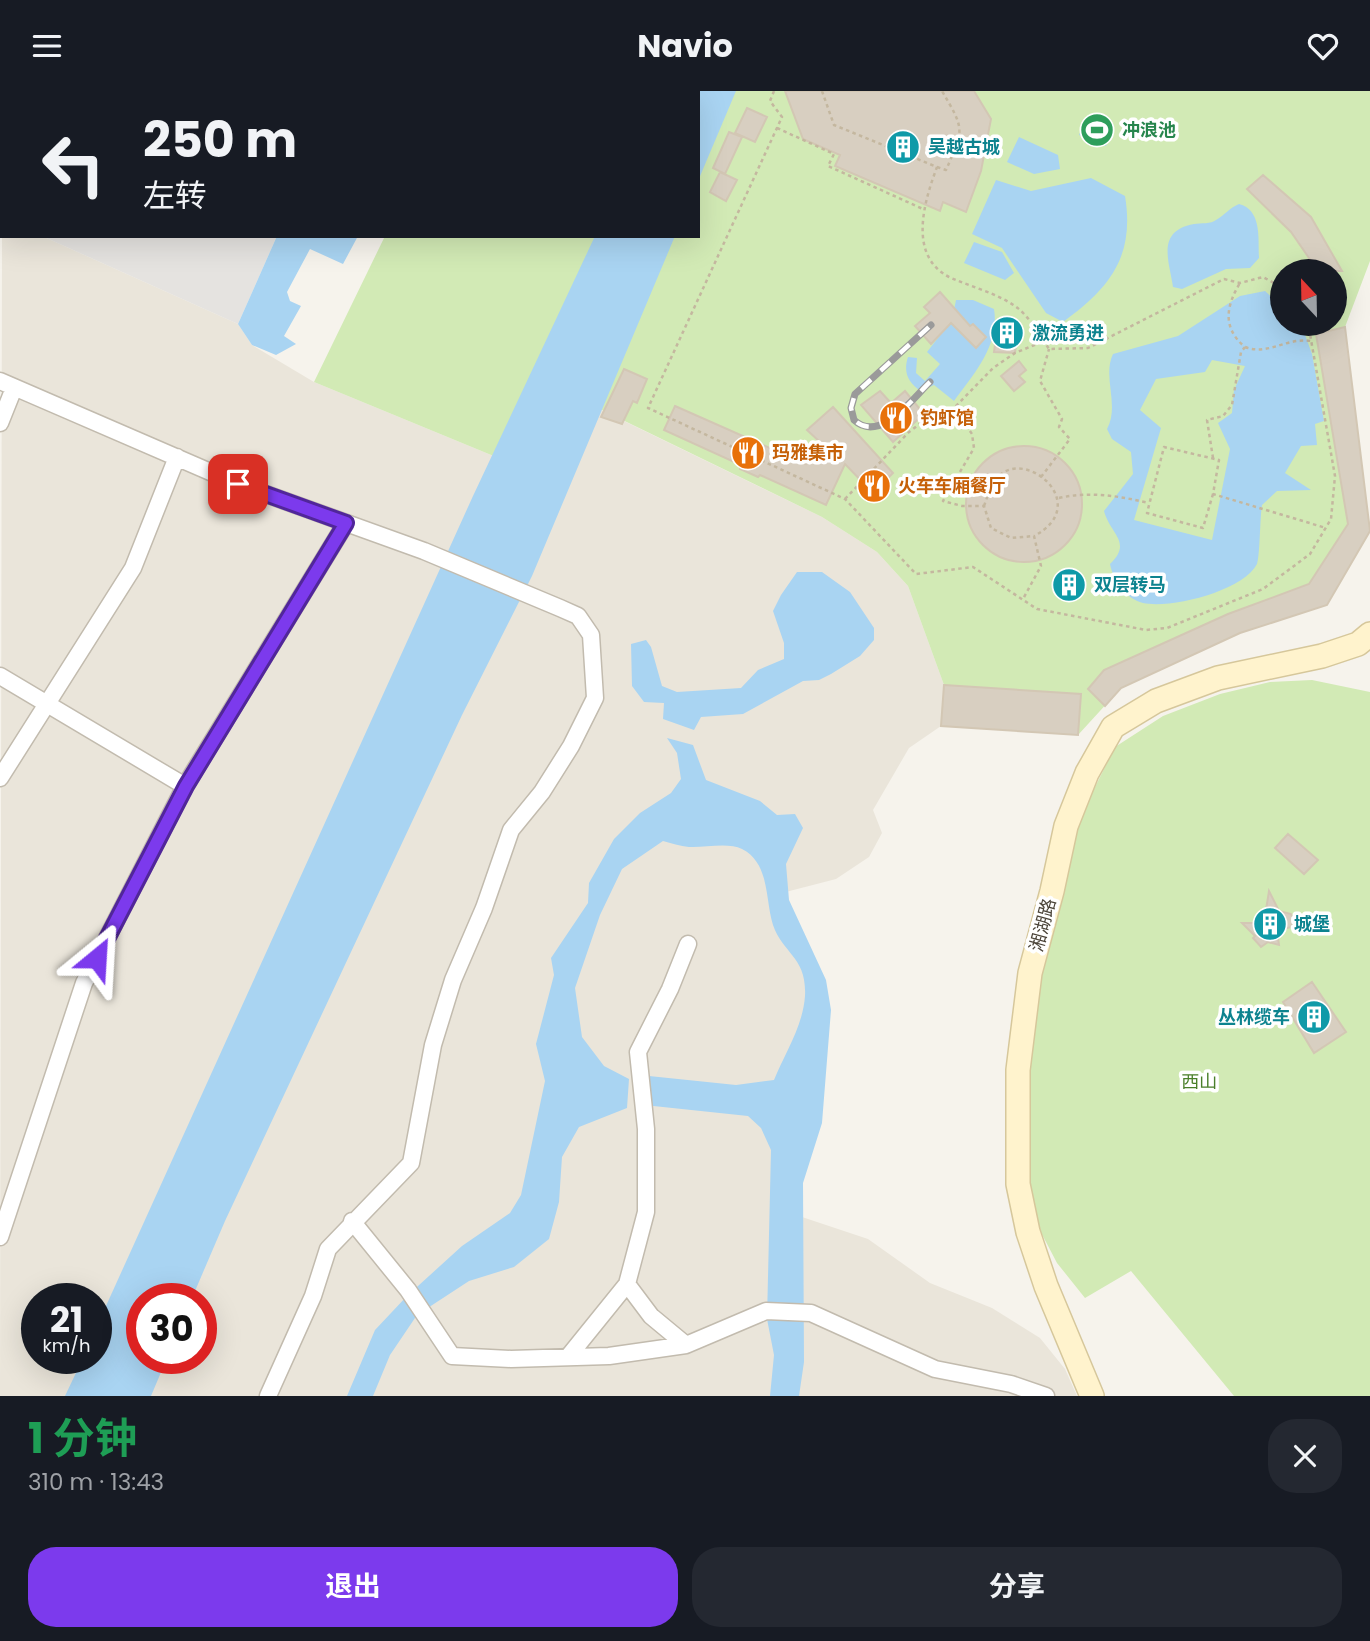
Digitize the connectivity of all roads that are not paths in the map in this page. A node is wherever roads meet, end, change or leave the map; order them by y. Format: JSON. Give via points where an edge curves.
{"nodes":[{"id":1,"x":7,"y":385,"type":"edge"},
{"id":2,"x":0,"y":423,"type":"edge"},
{"id":3,"x":177,"y":457,"type":"junction"},
{"id":4,"x":346,"y":523,"type":"junction"},
{"id":5,"x":1370,"y":634,"type":"edge"},
{"id":6,"x":0,"y":675,"type":"edge"},
{"id":7,"x":46,"y":702,"type":"junction"},
{"id":8,"x":0,"y":778,"type":"edge"},
{"id":9,"x":186,"y":786,"type":"junction"},
{"id":10,"x":688,"y":944,"type":"dead end"},
{"id":11,"x":352,"y":1221,"type":"junction"},
{"id":12,"x":0,"y":1235,"type":"edge"},
{"id":13,"x":627,"y":1284,"type":"junction"},
{"id":14,"x":686,"y":1345,"type":"junction"},
{"id":15,"x":568,"y":1357,"type":"junction"},
{"id":16,"x":268,"y":1396,"type":"edge"},
{"id":17,"x":1046,"y":1396,"type":"edge"},
{"id":18,"x":1092,"y":1396,"type":"edge"}],
"edges":[{"from":1,"to":2,"type":"street"},
{"from":1,"to":3,"type":"street"},
{"from":3,"to":4,"type":"street"},
{"from":3,"to":7,"type":"street","via":[[133,568]]},
{"from":4,"to":9,"type":"street"},
{"from":4,"to":11,"type":"street","via":[[578,616],[591,635],[595,698],[571,747],[511,830],[437,1032],[411,1163]]},
{"from":5,"to":18,"type":"main road","name":"湘湖路","via":[[1358,644],[1322,656],[1218,678],[1156,701],[1113,727],[1087,773],[1066,826],[1030,973],[1018,1070],[1017,1184],[1046,1286]]},
{"from":6,"to":7,"type":"street"},
{"from":7,"to":8,"type":"street"},
{"from":7,"to":9,"type":"street"},
{"from":9,"to":12,"type":"street","via":[[84,983]]},
{"from":10,"to":13,"type":"street","via":[[638,1052],[646,1129],[646,1212]]},
{"from":11,"to":15,"type":"street","via":[[408,1290],[452,1356]]},
{"from":11,"to":16,"type":"street","via":[[328,1249],[313,1296]]},
{"from":13,"to":14,"type":"street","via":[[651,1316]]},
{"from":13,"to":15,"type":"street"},
{"from":14,"to":15,"type":"street"},
{"from":14,"to":17,"type":"street","via":[[766,1311],[811,1313],[935,1369]]}]}
